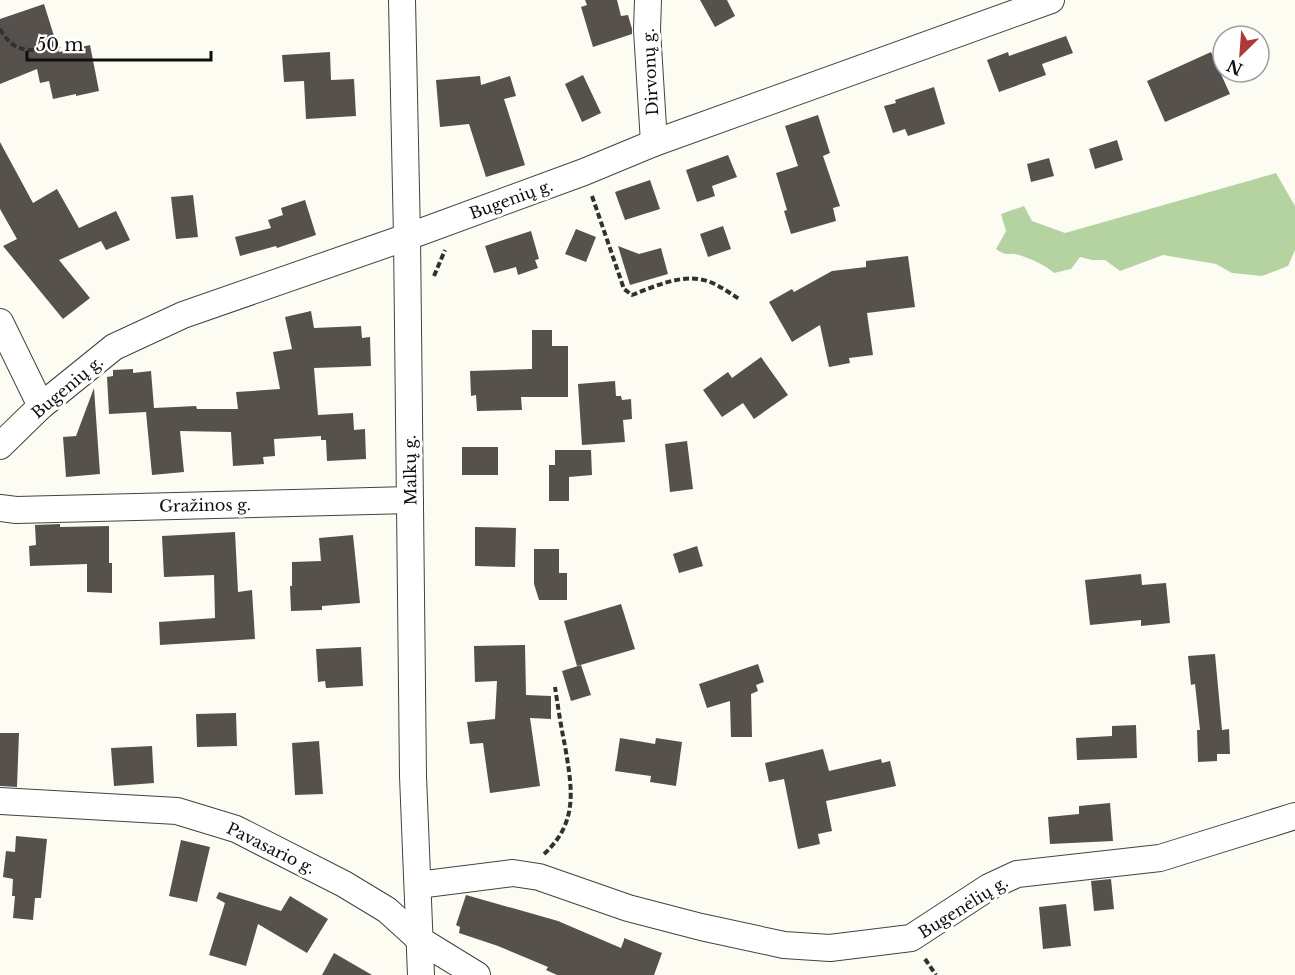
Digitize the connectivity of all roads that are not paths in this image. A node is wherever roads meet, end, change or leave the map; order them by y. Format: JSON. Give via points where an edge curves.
{"nodes":[{"id":1,"x":402,"y":0,"type":"edge"},
{"id":2,"x":648,"y":0,"type":"edge"},
{"id":3,"x":1051,"y":0,"type":"edge"},
{"id":4,"x":654,"y":143,"type":"junction"},
{"id":5,"x":407,"y":237,"type":"junction"},
{"id":6,"x":0,"y":322,"type":"edge"},
{"id":7,"x":41,"y":406,"type":"junction"},
{"id":8,"x":0,"y":446,"type":"edge"},
{"id":9,"x":410,"y":500,"type":"junction"},
{"id":10,"x":0,"y":508,"type":"edge"},
{"id":11,"x":0,"y":801,"type":"edge"},
{"id":12,"x":1295,"y":816,"type":"edge"},
{"id":13,"x":418,"y":885,"type":"junction"},
{"id":14,"x":420,"y":940,"type":"junction"},
{"id":15,"x":421,"y":975,"type":"edge"},
{"id":16,"x":477,"y":975,"type":"edge"}],
"edges":[{"from":1,"to":5,"type":"street","name":"Malkų g."},
{"from":2,"to":4,"type":"street","name":"Dirvonų g."},
{"from":3,"to":4,"type":"street","name":"Bugenių g."},
{"from":4,"to":5,"type":"street","name":"Bugenių g."},
{"from":5,"to":7,"type":"street","name":"Bugenių g.","via":[[183,315],[114,347]]},
{"from":5,"to":9,"type":"street","name":"Malkų g."},
{"from":6,"to":7,"type":"street"},
{"from":7,"to":8,"type":"street","name":"Bugenių g."},
{"from":9,"to":10,"type":"street","name":"Gražinos g."},
{"from":9,"to":13,"type":"street","name":"Malkų g."},
{"from":11,"to":14,"type":"street","name":"Pavasario g.","via":[[177,811],[236,829],[344,884],[387,910]]},
{"from":12,"to":13,"type":"street","name":"Bugenėlių g.","via":[[1160,858],[1017,874],[989,887],[911,938],[830,948],[784,945],[702,927],[628,908],[539,877],[513,873]]},
{"from":13,"to":14,"type":"street","name":"Malkų g."},
{"from":14,"to":15,"type":"street","name":"Malkų g."},
{"from":14,"to":16,"type":"street","name":"Pavasario g."}]}
